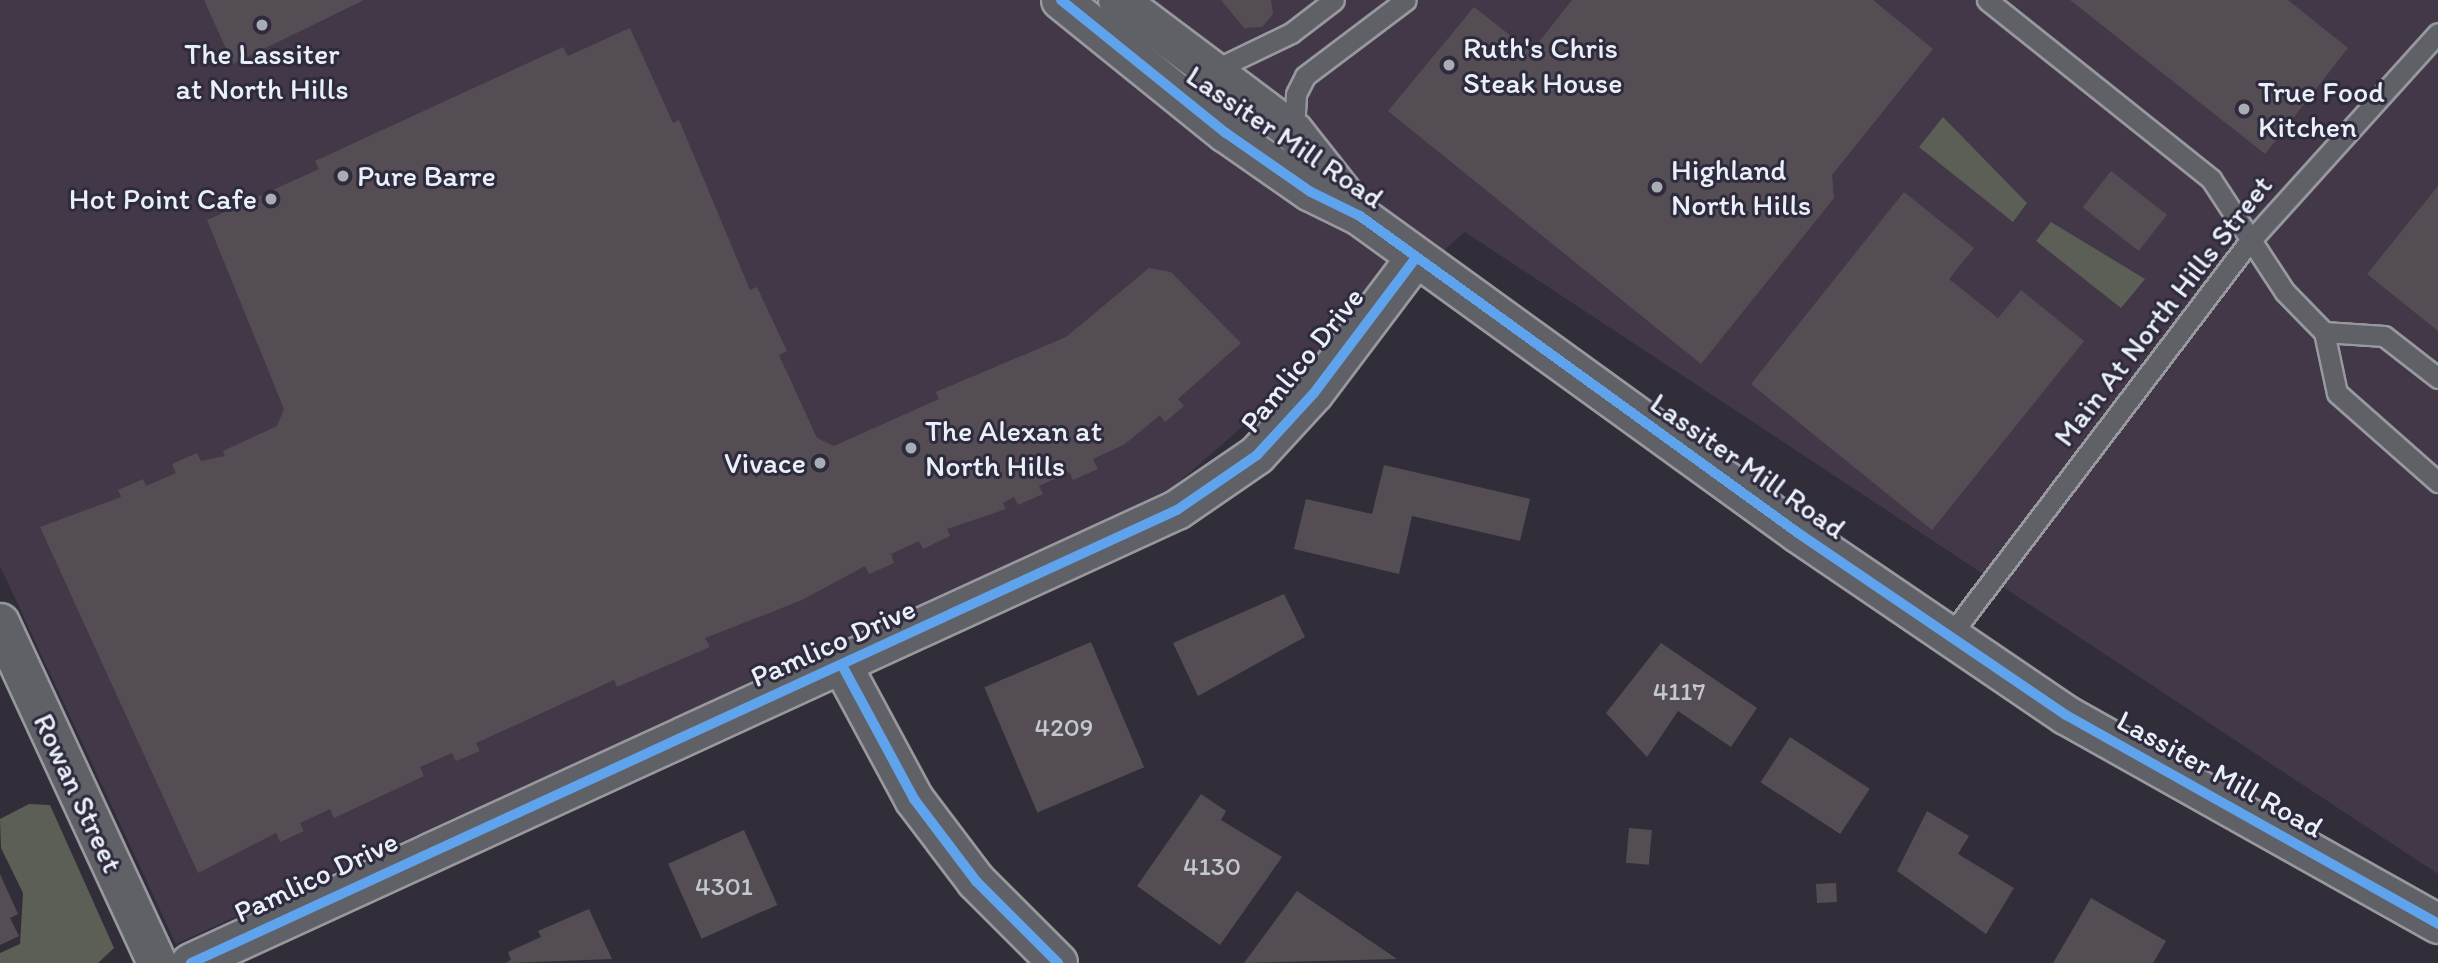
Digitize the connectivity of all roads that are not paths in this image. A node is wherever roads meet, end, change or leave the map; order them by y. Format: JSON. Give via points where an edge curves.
{"nodes":[{"id":1,"x":1061,"y":0,"type":"edge"},
{"id":2,"x":1118,"y":0,"type":"edge"},
{"id":3,"x":1334,"y":0,"type":"edge"},
{"id":4,"x":1406,"y":0,"type":"edge"},
{"id":5,"x":1987,"y":0,"type":"edge"},
{"id":6,"x":2438,"y":33,"type":"edge"},
{"id":7,"x":1212,"y":71,"type":"junction"},
{"id":8,"x":1294,"y":132,"type":"junction"},
{"id":9,"x":1360,"y":216,"type":"junction"},
{"id":10,"x":2250,"y":240,"type":"junction"},
{"id":11,"x":1415,"y":259,"type":"junction"},
{"id":12,"x":2325,"y":332,"type":"junction"},
{"id":13,"x":2438,"y":378,"type":"edge"},
{"id":14,"x":2438,"y":482,"type":"edge"},
{"id":15,"x":0,"y":623,"type":"edge"},
{"id":16,"x":1949,"y":637,"type":"junction"},
{"id":17,"x":844,"y":667,"type":"junction"},
{"id":18,"x":2438,"y":924,"type":"edge"},
{"id":19,"x":157,"y":963,"type":"edge"},
{"id":20,"x":191,"y":963,"type":"edge"},
{"id":21,"x":1058,"y":963,"type":"edge"}],
"edges":[{"from":1,"to":9,"type":"street","name":"Lassiter Mill Road","via":[[1226,134],[1311,192]]},
{"from":2,"to":7,"type":"street","name":"Lassiter Mill Road"},
{"from":3,"to":7,"type":"lane","via":[[1291,33]]},
{"from":4,"to":8,"type":"lane","via":[[1305,76],[1296,94]]},
{"from":5,"to":10,"type":"lane","via":[[2211,179]]},
{"from":6,"to":10,"type":"lane","name":"Main At North Hills Street"},
{"from":7,"to":8,"type":"street","name":"Lassiter Mill Road"},
{"from":8,"to":9,"type":"street","name":"Lassiter Mill Road"},
{"from":9,"to":11,"type":"street","name":"Lassiter Mill Road"},
{"from":10,"to":12,"type":"lane","via":[[2285,292]]},
{"from":10,"to":16,"type":"lane","name":"Main At North Hills Street"},
{"from":11,"to":16,"type":"street","name":"Lassiter Mill Road"},
{"from":11,"to":17,"type":"street","name":"Pamlico Drive","via":[[1314,393],[1256,455],[1177,510]]},
{"from":12,"to":13,"type":"lane","via":[[2384,336]]},
{"from":12,"to":14,"type":"lane","via":[[2337,393]]},
{"from":15,"to":19,"type":"street","name":"Rowan Street"},
{"from":16,"to":18,"type":"street","name":"Lassiter Mill Road","via":[[2077,722]]},
{"from":17,"to":20,"type":"street","name":"Pamlico Drive"},
{"from":17,"to":21,"type":"street","via":[[914,799],[984,891]]}]}
